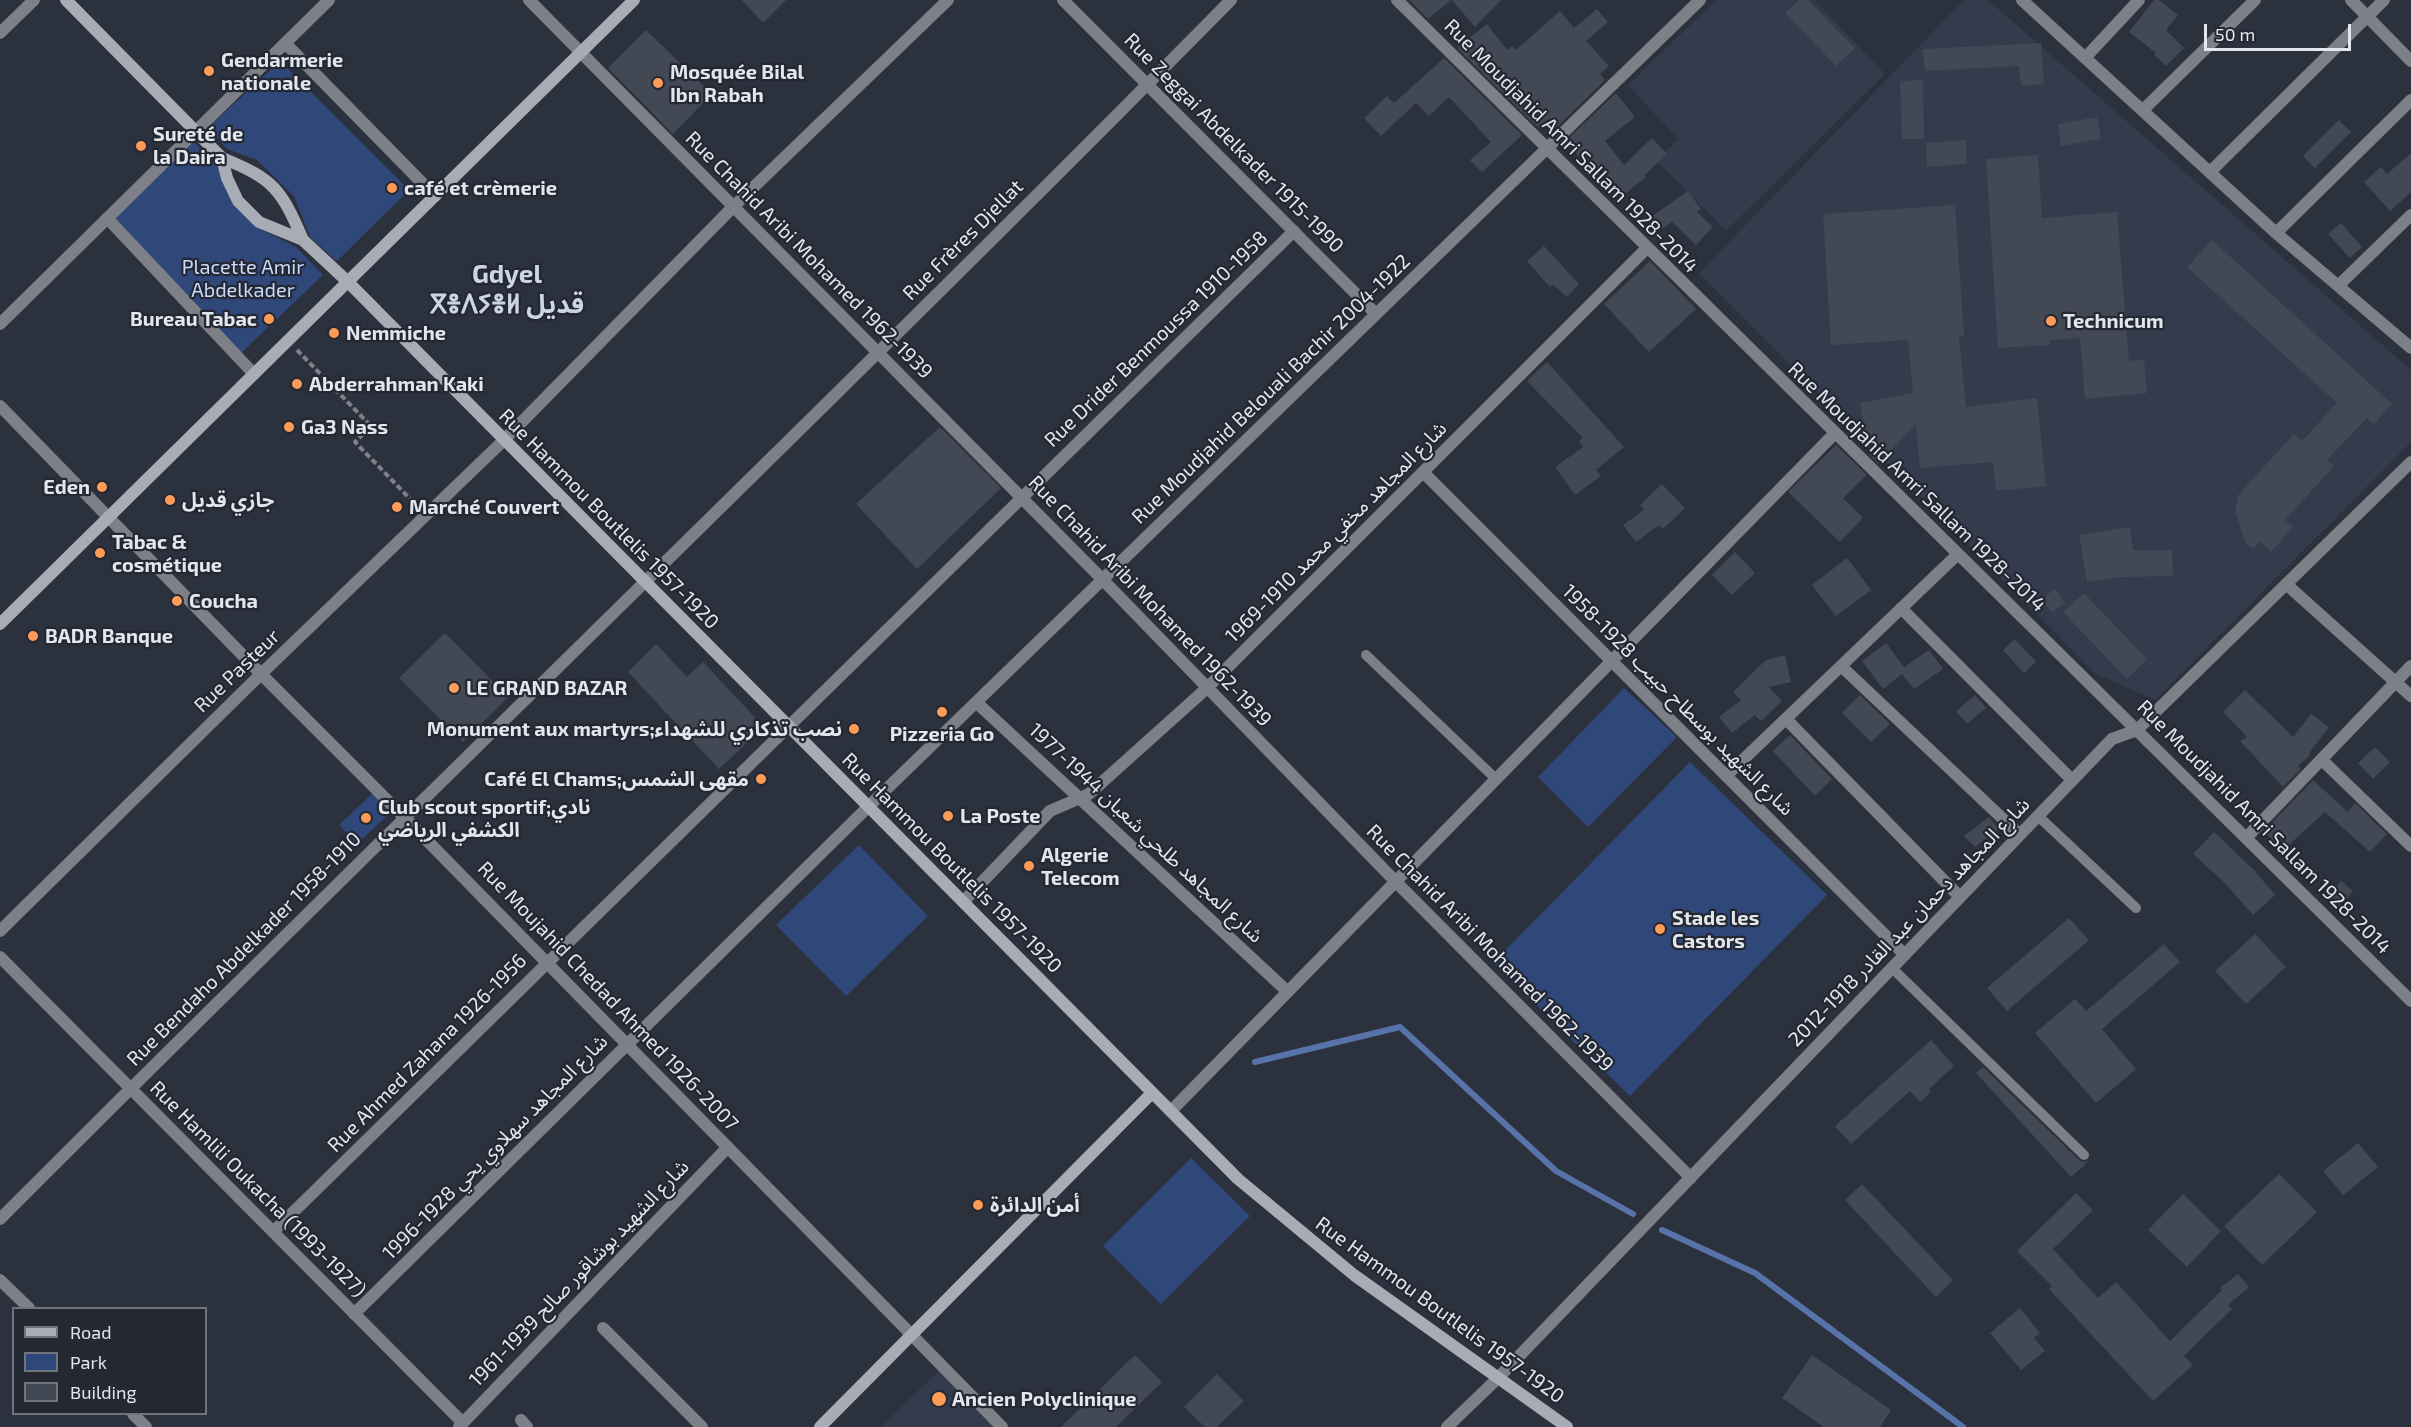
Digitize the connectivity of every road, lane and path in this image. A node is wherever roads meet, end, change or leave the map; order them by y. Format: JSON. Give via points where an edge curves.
{"nodes":[{"id":1,"x":34,"y":0,"type":"edge"},
{"id":2,"x":66,"y":0,"type":"edge"},
{"id":3,"x":329,"y":0,"type":"edge"},
{"id":4,"x":529,"y":0,"type":"edge"},
{"id":5,"x":634,"y":0,"type":"edge"},
{"id":6,"x":948,"y":0,"type":"edge"},
{"id":7,"x":1064,"y":0,"type":"edge"},
{"id":8,"x":1231,"y":0,"type":"edge"},
{"id":9,"x":1397,"y":0,"type":"edge"},
{"id":10,"x":1700,"y":0,"type":"edge"},
{"id":11,"x":2022,"y":0,"type":"edge"},
{"id":12,"x":2139,"y":0,"type":"edge"},
{"id":13,"x":2255,"y":0,"type":"edge"},
{"id":14,"x":2351,"y":0,"type":"edge"},
{"id":15,"x":2384,"y":0,"type":"edge"},
{"id":16,"x":2367,"y":17,"type":"junction"},
{"id":17,"x":0,"y":33,"type":"edge"},
{"id":18,"x":285,"y":43,"type":"junction"},
{"id":19,"x":580,"y":53,"type":"junction"},
{"id":20,"x":2085,"y":58,"type":"junction"},
{"id":21,"x":2411,"y":62,"type":"edge"},
{"id":22,"x":1148,"y":84,"type":"junction"},
{"id":23,"x":2411,"y":100,"type":"edge"},
{"id":24,"x":2142,"y":111,"type":"junction"},
{"id":25,"x":195,"y":131,"type":"junction"},
{"id":26,"x":1547,"y":149,"type":"junction"},
{"id":27,"x":222,"y":158,"type":"junction"},
{"id":28,"x":2210,"y":172,"type":"junction"},
{"id":29,"x":435,"y":196,"type":"junction"},
{"id":30,"x":733,"y":207,"type":"junction"},
{"id":31,"x":2411,"y":215,"type":"edge"},
{"id":32,"x":107,"y":218,"type":"junction"},
{"id":33,"x":1294,"y":231,"type":"junction"},
{"id":34,"x":2276,"y":233,"type":"junction"},
{"id":35,"x":303,"y":240,"type":"junction"},
{"id":36,"x":1647,"y":248,"type":"junction"},
{"id":37,"x":348,"y":282,"type":"junction"},
{"id":38,"x":2338,"y":286,"type":"junction"},
{"id":39,"x":1376,"y":314,"type":"junction"},
{"id":40,"x":0,"y":324,"type":"edge"},
{"id":41,"x":288,"y":341,"type":"junction"},
{"id":42,"x":2410,"y":347,"type":"edge"},
{"id":43,"x":878,"y":352,"type":"junction"},
{"id":44,"x":254,"y":374,"type":"junction"},
{"id":45,"x":0,"y":406,"type":"edge"},
{"id":46,"x":1835,"y":433,"type":"junction"},
{"id":47,"x":503,"y":441,"type":"junction"},
{"id":48,"x":2411,"y":462,"type":"edge"},
{"id":49,"x":1423,"y":472,"type":"junction"},
{"id":50,"x":1022,"y":497,"type":"junction"},
{"id":51,"x":426,"y":515,"type":"junction"},
{"id":52,"x":109,"y":516,"type":"junction"},
{"id":53,"x":1958,"y":554,"type":"junction"},
{"id":54,"x":1103,"y":579,"type":"junction"},
{"id":55,"x":646,"y":583,"type":"junction"},
{"id":56,"x":2286,"y":584,"type":"junction"},
{"id":57,"x":1901,"y":608,"type":"junction"},
{"id":58,"x":0,"y":624,"type":"edge"},
{"id":59,"x":1366,"y":656,"type":"dead end"},
{"id":60,"x":1612,"y":661,"type":"junction"},
{"id":61,"x":1841,"y":666,"type":"junction"},
{"id":62,"x":2411,"y":666,"type":"edge"},
{"id":63,"x":261,"y":674,"type":"junction"},
{"id":64,"x":2394,"y":682,"type":"junction"},
{"id":65,"x":1208,"y":688,"type":"junction"},
{"id":66,"x":2411,"y":696,"type":"edge"},
{"id":67,"x":976,"y":702,"type":"junction"},
{"id":68,"x":1786,"y":719,"type":"junction"},
{"id":69,"x":788,"y":726,"type":"junction"},
{"id":70,"x":2138,"y":730,"type":"junction"},
{"id":71,"x":2322,"y":760,"type":"junction"},
{"id":72,"x":1726,"y":776,"type":"junction"},
{"id":73,"x":1496,"y":779,"type":"junction"},
{"id":74,"x":2072,"y":780,"type":"junction"},
{"id":75,"x":1080,"y":798,"type":"junction"},
{"id":76,"x":868,"y":807,"type":"junction"},
{"id":77,"x":2038,"y":816,"type":"junction"},
{"id":78,"x":404,"y":817,"type":"junction"},
{"id":79,"x":2020,"y":835,"type":"junction"},
{"id":80,"x":2246,"y":838,"type":"junction"},
{"id":81,"x":2411,"y":846,"type":"edge"},
{"id":82,"x":1396,"y":882,"type":"junction"},
{"id":83,"x":1960,"y":897,"type":"junction"},
{"id":84,"x":963,"y":902,"type":"junction"},
{"id":85,"x":2136,"y":908,"type":"dead end"},
{"id":86,"x":0,"y":931,"type":"edge"},
{"id":87,"x":1905,"y":954,"type":"junction"},
{"id":88,"x":0,"y":957,"type":"edge"},
{"id":89,"x":547,"y":962,"type":"junction"},
{"id":90,"x":1892,"y":968,"type":"junction"},
{"id":91,"x":1288,"y":992,"type":"junction"},
{"id":92,"x":2411,"y":1001,"type":"edge"},
{"id":93,"x":627,"y":1043,"type":"junction"},
{"id":94,"x":131,"y":1088,"type":"junction"},
{"id":95,"x":1152,"y":1093,"type":"junction"},
{"id":96,"x":1171,"y":1112,"type":"junction"},
{"id":97,"x":728,"y":1147,"type":"junction"},
{"id":98,"x":2084,"y":1155,"type":"dead end"},
{"id":99,"x":1690,"y":1178,"type":"junction"},
{"id":100,"x":0,"y":1219,"type":"edge"},
{"id":101,"x":273,"y":1232,"type":"junction"},
{"id":102,"x":0,"y":1280,"type":"edge"},
{"id":103,"x":28,"y":1307,"type":"edge"},
{"id":104,"x":354,"y":1314,"type":"junction"},
{"id":105,"x":603,"y":1328,"type":"dead end"},
{"id":106,"x":912,"y":1334,"type":"junction"},
{"id":107,"x":1498,"y":1378,"type":"junction"},
{"id":108,"x":135,"y":1415,"type":"edge"},
{"id":109,"x":461,"y":1425,"type":"edge"},
{"id":110,"x":147,"y":1427,"type":"edge"},
{"id":111,"x":702,"y":1427,"type":"edge"},
{"id":112,"x":820,"y":1427,"type":"edge"},
{"id":113,"x":1002,"y":1427,"type":"edge"},
{"id":114,"x":1447,"y":1427,"type":"edge"},
{"id":115,"x":1567,"y":1427,"type":"edge"}],
"edges":[{"from":1,"to":17,"type":"street"},
{"from":2,"to":25,"type":"main road"},
{"from":3,"to":18,"type":"street"},
{"from":4,"to":19,"type":"street","name":"Rue Chahid Aribi Mohamed 1962-1939"},
{"from":5,"to":19,"type":"main road"},
{"from":6,"to":30,"type":"street","name":"Rue Pasteur"},
{"from":7,"to":22,"type":"street","name":"Rue Zeggai Abdelkader 1915-1990"},
{"from":8,"to":22,"type":"street","name":"Rue Frères Djellat"},
{"from":9,"to":26,"type":"street","name":"Rue Moudjahid Amri Sallam 1928-2014"},
{"from":10,"to":26,"type":"street","name":"Rue Moudjahid Belouali Bachir 2004-1922"},
{"from":11,"to":20,"type":"street"},
{"from":12,"to":20,"type":"street"},
{"from":13,"to":24,"type":"street"},
{"from":14,"to":16,"type":"street"},
{"from":15,"to":16,"type":"street"},
{"from":16,"to":21,"type":"street"},
{"from":16,"to":28,"type":"street"},
{"from":18,"to":25,"type":"street"},
{"from":18,"to":29,"type":"street"},
{"from":19,"to":29,"type":"main road"},
{"from":19,"to":30,"type":"street","name":"Rue Chahid Aribi Mohamed 1962-1939"},
{"from":20,"to":24,"type":"street"},
{"from":22,"to":33,"type":"street","name":"Rue Zeggai Abdelkader 1915-1990"},
{"from":22,"to":43,"type":"street","name":"Rue Frères Djellat"},
{"from":23,"to":34,"type":"street"},
{"from":24,"to":28,"type":"street"},
{"from":25,"to":27,"type":"main road"},
{"from":25,"to":32,"type":"street"},
{"from":26,"to":36,"type":"street","name":"Rue Moudjahid Amri Sallam 1928-2014"},
{"from":26,"to":39,"type":"street","name":"Rue Moudjahid Belouali Bachir 2004-1922"},
{"from":27,"to":35,"type":"main road","via":[[252,170],[271,184],[287,203]]},
{"from":27,"to":35,"type":"main road","via":[[238,201],[259,222]]},
{"from":28,"to":34,"type":"street"},
{"from":29,"to":37,"type":"main road"},
{"from":30,"to":43,"type":"street","name":"Rue Chahid Aribi Mohamed 1962-1939"},
{"from":30,"to":47,"type":"street","name":"Rue Pasteur"},
{"from":31,"to":38,"type":"street"},
{"from":32,"to":40,"type":"street"},
{"from":32,"to":44,"type":"street"},
{"from":33,"to":39,"type":"street","name":"Rue Zeggai Abdelkader 1915-1990"},
{"from":33,"to":50,"type":"street","name":"Rue Drider Benmoussa 1910-1958"},
{"from":34,"to":38,"type":"street"},
{"from":35,"to":37,"type":"main road","name":"Rue Hammou Boutlelis 1957-1920"},
{"from":36,"to":46,"type":"street","name":"Rue Moudjahid Amri Sallam 1928-2014"},
{"from":36,"to":49,"type":"street","name":"شارع المجاهد مخفي محمد 1910-1969"},
{"from":37,"to":41,"type":"main road"},
{"from":37,"to":47,"type":"main road","name":"Rue Hammou Boutlelis 1957-1920"},
{"from":38,"to":42,"type":"street"},
{"from":39,"to":54,"type":"street","name":"Rue Moudjahid Belouali Bachir 2004-1922"},
{"from":41,"to":44,"type":"main road"},
{"from":41,"to":51,"type":"path","via":[[371,426],[356,442]]},
{"from":43,"to":50,"type":"street","name":"Rue Chahid Aribi Mohamed 1962-1939"},
{"from":43,"to":55,"type":"street","name":"Rue Frères Djellat"},
{"from":44,"to":52,"type":"main road"},
{"from":45,"to":52,"type":"street","name":"Rue Moujahid Chedad Ahmed 1926-2007"},
{"from":46,"to":53,"type":"street","name":"Rue Moudjahid Amri Sallam 1928-2014"},
{"from":46,"to":60,"type":"street"},
{"from":47,"to":51,"type":"street","name":"Rue Pasteur"},
{"from":47,"to":55,"type":"main road","name":"Rue Hammou Boutlelis 1957-1920"},
{"from":48,"to":56,"type":"street","name":"شارع المجاهد دحمان عبد القادر 1918-2012"},
{"from":49,"to":60,"type":"street","name":"شارع الشهيد بوسطاح حبيب 1928-1958"},
{"from":49,"to":65,"type":"street","name":"شارع المجاهد مخفي محمد 1910-1969"},
{"from":50,"to":54,"type":"street","name":"Rue Chahid Aribi Mohamed 1962-1939"},
{"from":50,"to":69,"type":"street","name":"Rue Drider Benmoussa 1910-1958"},
{"from":51,"to":63,"type":"street","name":"Rue Pasteur"},
{"from":52,"to":58,"type":"main road"},
{"from":52,"to":63,"type":"street","name":"Rue Moujahid Chedad Ahmed 1926-2007"},
{"from":53,"to":57,"type":"street"},
{"from":53,"to":70,"type":"street","name":"Rue Moudjahid Amri Sallam 1928-2014"},
{"from":54,"to":65,"type":"street","name":"Rue Chahid Aribi Mohamed 1962-1939"},
{"from":54,"to":67,"type":"street","name":"Rue Moudjahid Belouali Bachir 2004-1922"},
{"from":55,"to":69,"type":"main road","name":"Rue Hammou Boutlelis 1957-1920"},
{"from":55,"to":78,"type":"street","name":"Rue Bendaho Abdelkader 1958-1910"},
{"from":56,"to":64,"type":"street"},
{"from":56,"to":70,"type":"street","name":"شارع المجاهد دحمان عبد القادر 1918-2012"},
{"from":57,"to":61,"type":"street"},
{"from":57,"to":74,"type":"street"},
{"from":59,"to":73,"type":"lane"},
{"from":60,"to":72,"type":"street","name":"شارع الشهيد بوسطاح حبيب 1928-1958"},
{"from":60,"to":73,"type":"street"},
{"from":61,"to":68,"type":"street"},
{"from":61,"to":79,"type":"street"},
{"from":62,"to":64,"type":"street"},
{"from":63,"to":78,"type":"street","name":"Rue Moujahid Chedad Ahmed 1926-2007"},
{"from":63,"to":86,"type":"street","name":"Rue Pasteur"},
{"from":64,"to":66,"type":"street"},
{"from":64,"to":71,"type":"street"},
{"from":65,"to":75,"type":"street","name":"شارع المجاهد مخفي محمد 1910-1969"},
{"from":65,"to":82,"type":"street","name":"Rue Chahid Aribi Mohamed 1962-1939"},
{"from":67,"to":75,"type":"street","name":"شارع المجاهد طلحي شعبان 1944-1977"},
{"from":67,"to":76,"type":"street","name":"Rue Moudjahid Belouali Bachir 2004-1922"},
{"from":68,"to":72,"type":"street"},
{"from":68,"to":83,"type":"street"},
{"from":69,"to":76,"type":"main road","name":"Rue Hammou Boutlelis 1957-1920"},
{"from":69,"to":89,"type":"street","name":"Rue Ahmed Zahana 1926-1956"},
{"from":70,"to":74,"type":"street","name":"شارع المجاهد دحمان عبد القادر 1918-2012","via":[[2112,739]]},
{"from":70,"to":80,"type":"street","name":"Rue Moudjahid Amri Sallam 1928-2014"},
{"from":71,"to":80,"type":"street"},
{"from":71,"to":81,"type":"street"},
{"from":72,"to":87,"type":"street","name":"شارع الشهيد بوسطاح حبيب 1928-1958"},
{"from":73,"to":82,"type":"street"},
{"from":74,"to":77,"type":"street","name":"شارع المجاهد دحمان عبد القادر 1918-2012"},
{"from":75,"to":84,"type":"street","name":"شارع المجاهد مخفي محمد 1910-1969","via":[[1050,811]]},
{"from":75,"to":91,"type":"street","name":"شارع المجاهد طلحي شعبان 1944-1977"},
{"from":76,"to":84,"type":"main road","name":"Rue Hammou Boutlelis 1957-1920"},
{"from":76,"to":93,"type":"street","name":"شارع المجاهد سهلاوي يحي 1928-1996"},
{"from":77,"to":79,"type":"street","name":"شارع المجاهد دحمان عبد القادر 1918-2012"},
{"from":77,"to":85,"type":"lane"},
{"from":78,"to":89,"type":"street","name":"Rue Moujahid Chedad Ahmed 1926-2007"},
{"from":78,"to":94,"type":"street","name":"Rue Bendaho Abdelkader 1958-1910"},
{"from":79,"to":83,"type":"street","name":"شارع المجاهد دحمان عبد القادر 1918-2012"},
{"from":80,"to":92,"type":"street","name":"Rue Moudjahid Amri Sallam 1928-2014"},
{"from":82,"to":91,"type":"street"},
{"from":82,"to":99,"type":"street","name":"Rue Chahid Aribi Mohamed 1962-1939"},
{"from":83,"to":87,"type":"street","name":"شارع المجاهد دحمان عبد القادر 1918-2012"},
{"from":84,"to":95,"type":"main road","name":"Rue Hammou Boutlelis 1957-1920"},
{"from":87,"to":90,"type":"street","name":"شارع المجاهد دحمان عبد القادر 1918-2012"},
{"from":88,"to":94,"type":"street","name":"Rue Hamlili Oukacha (1993-1927)"},
{"from":89,"to":93,"type":"street","name":"Rue Moujahid Chedad Ahmed 1926-2007"},
{"from":89,"to":101,"type":"street","name":"Rue Ahmed Zahana 1926-1956"},
{"from":90,"to":98,"type":"lane"},
{"from":90,"to":99,"type":"street","name":"شارع المجاهد دحمان عبد القادر 1918-2012"},
{"from":91,"to":96,"type":"street"},
{"from":93,"to":97,"type":"street","name":"Rue Moujahid Chedad Ahmed 1926-2007"},
{"from":93,"to":104,"type":"street","name":"شارع المجاهد سهلاوي يحي 1928-1996"},
{"from":94,"to":100,"type":"street","name":"Rue Bendaho Abdelkader 1958-1910"},
{"from":94,"to":101,"type":"street","name":"Rue Hamlili Oukacha (1993-1927)"},
{"from":95,"to":96,"type":"main road","name":"Rue Hammou Boutlelis 1957-1920"},
{"from":95,"to":106,"type":"main road"},
{"from":96,"to":107,"type":"main road","name":"Rue Hammou Boutlelis 1957-1920","via":[[1238,1179],[1354,1275]]},
{"from":97,"to":106,"type":"street","name":"Rue Moujahid Chedad Ahmed 1926-2007"},
{"from":97,"to":109,"type":"street","name":"شارع الشهيد بوشاقور صالح 1939-1961"},
{"from":99,"to":107,"type":"street","name":"شارع المجاهد دحمان عبد القادر 1918-2012"},
{"from":101,"to":104,"type":"street","name":"Rue Hamlili Oukacha (1993-1927)"},
{"from":102,"to":103,"type":"street"},
{"from":104,"to":109,"type":"street","name":"Rue Hamlili Oukacha (1993-1927)"},
{"from":105,"to":111,"type":"street"},
{"from":106,"to":112,"type":"main road"},
{"from":106,"to":113,"type":"street","name":"Rue Moujahid Chedad Ahmed 1926-2007"},
{"from":107,"to":114,"type":"street","name":"شارع المجاهد دحمان عبد القادر 1918-2012"},
{"from":107,"to":115,"type":"main road","name":"Rue Hammou Boutlelis 1957-1920"},
{"from":108,"to":110,"type":"street"}]}
